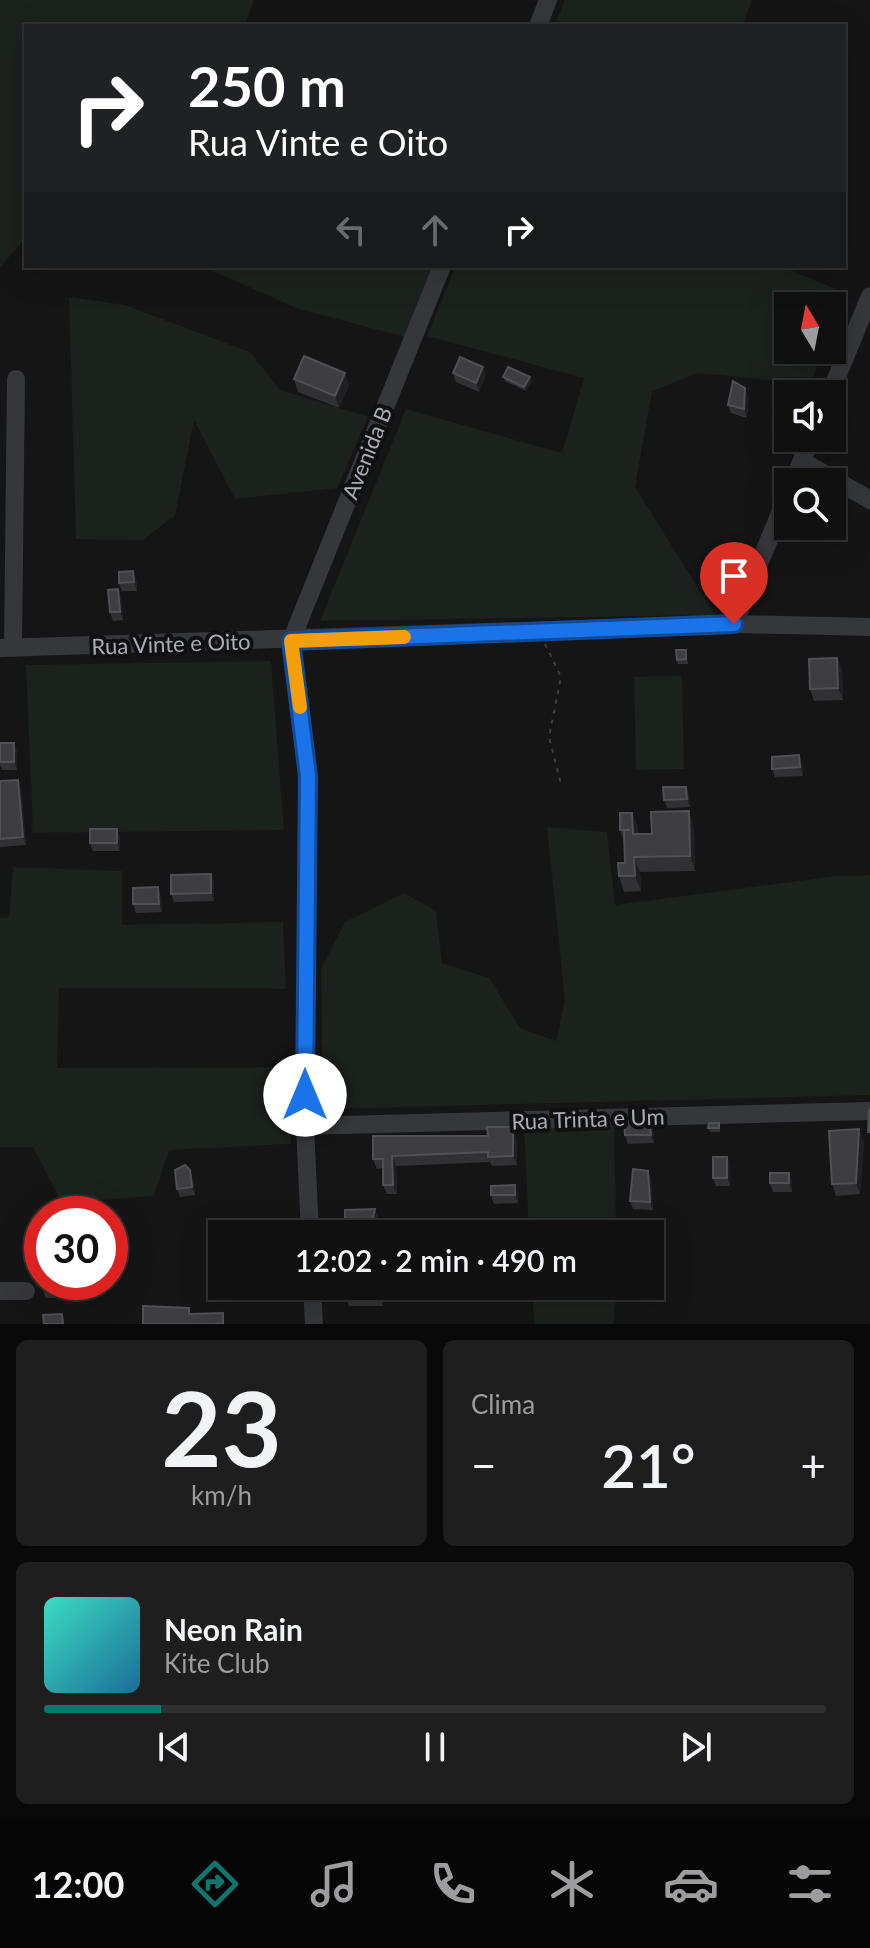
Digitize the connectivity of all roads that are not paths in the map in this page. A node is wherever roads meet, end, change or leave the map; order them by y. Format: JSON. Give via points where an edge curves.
{"nodes":[{"id":1,"x":548,"y":0,"type":"edge"},
{"id":2,"x":539,"y":24,"type":"edge"},
{"id":3,"x":441,"y":268,"type":"edge"},
{"id":4,"x":870,"y":296,"type":"edge"},
{"id":5,"x":16,"y":379,"type":"dead end"},
{"id":6,"x":836,"y":380,"type":"edge"},
{"id":7,"x":806,"y":452,"type":"edge"},
{"id":8,"x":802,"y":461,"type":"junction"},
{"id":9,"x":799,"y":468,"type":"edge"},
{"id":10,"x":870,"y":500,"type":"edge"},
{"id":11,"x":774,"y":528,"type":"edge"},
{"id":12,"x":734,"y":624,"type":"junction"},
{"id":13,"x":870,"y":627,"type":"edge"},
{"id":14,"x":291,"y":641,"type":"junction"},
{"id":15,"x":6,"y":648,"type":"edge"},
{"id":16,"x":870,"y":1111,"type":"edge"},
{"id":17,"x":305,"y":1126,"type":"junction"},
{"id":18,"x":309,"y":1220,"type":"edge"},
{"id":19,"x":0,"y":1291,"type":"edge"},
{"id":20,"x":24,"y":1291,"type":"edge"},
{"id":21,"x":313,"y":1300,"type":"edge"},
{"id":22,"x":314,"y":1324,"type":"edge"}],
"edges":[{"from":1,"to":2,"type":"street"},
{"from":3,"to":14,"type":"street","name":"Avenida B"},
{"from":4,"to":6,"type":"street"},
{"from":5,"to":15,"type":"street"},
{"from":7,"to":8,"type":"street"},
{"from":8,"to":9,"type":"street"},
{"from":8,"to":10,"type":"street"},
{"from":11,"to":12,"type":"street"},
{"from":12,"to":13,"type":"street","name":"Rua Vinte e Oito"},
{"from":12,"to":14,"type":"street","name":"Rua Vinte e Oito"},
{"from":14,"to":15,"type":"street","name":"Rua Vinte e Oito"},
{"from":14,"to":17,"type":"street","via":[[308,776]]},
{"from":16,"to":17,"type":"street","name":"Rua Trinta e Um"},
{"from":17,"to":18,"type":"street"},
{"from":19,"to":20,"type":"street"},
{"from":21,"to":22,"type":"street"}]}
